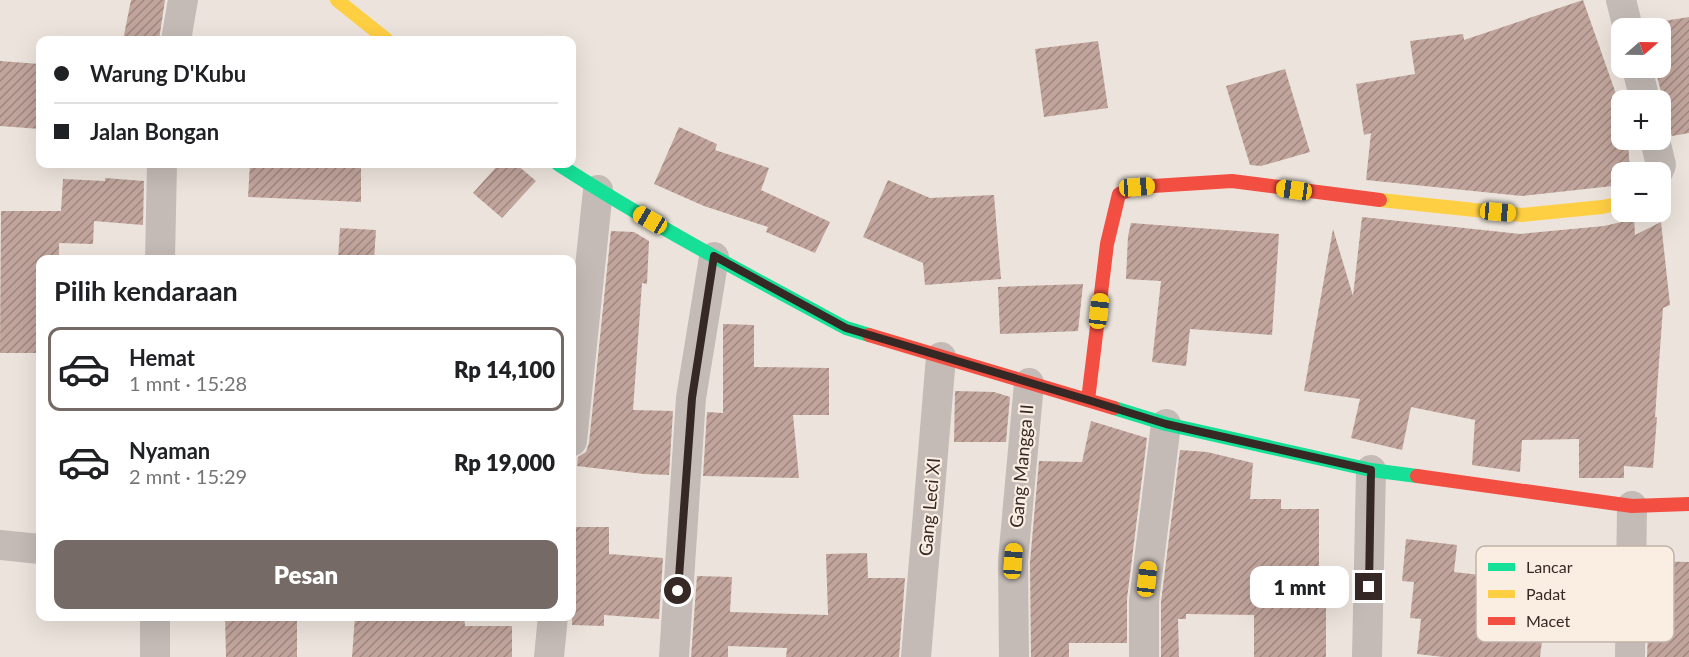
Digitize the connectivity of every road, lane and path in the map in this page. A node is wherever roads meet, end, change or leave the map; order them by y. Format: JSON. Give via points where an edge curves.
{"nodes":[{"id":1,"x":183,"y":0,"type":"edge"},
{"id":2,"x":337,"y":0,"type":"edge"},
{"id":3,"x":1621,"y":0,"type":"edge"},
{"id":4,"x":1626,"y":18,"type":"edge"},
{"id":5,"x":177,"y":36,"type":"edge"},
{"id":6,"x":382,"y":36,"type":"edge"},
{"id":7,"x":162,"y":168,"type":"edge"},
{"id":8,"x":564,"y":168,"type":"edge"},
{"id":9,"x":598,"y":190,"type":"junction"},
{"id":10,"x":1611,"y":205,"type":"edge"},
{"id":11,"x":160,"y":255,"type":"edge"},
{"id":12,"x":714,"y":256,"type":"junction"},
{"id":13,"x":941,"y":357,"type":"junction"},
{"id":14,"x":1029,"y":383,"type":"junction"},
{"id":15,"x":1088,"y":400,"type":"junction"},
{"id":16,"x":576,"y":402,"type":"edge"},
{"id":17,"x":1166,"y":424,"type":"junction"},
{"id":18,"x":1371,"y":470,"type":"junction"},
{"id":19,"x":1689,"y":504,"type":"edge"},
{"id":20,"x":1632,"y":506,"type":"junction"},
{"id":21,"x":0,"y":545,"type":"edge"},
{"id":22,"x":1631,"y":546,"type":"edge"},
{"id":23,"x":36,"y":549,"type":"edge"},
{"id":24,"x":155,"y":621,"type":"edge"},
{"id":25,"x":553,"y":621,"type":"edge"},
{"id":26,"x":1630,"y":642,"type":"edge"},
{"id":27,"x":155,"y":657,"type":"edge"},
{"id":28,"x":549,"y":657,"type":"edge"},
{"id":29,"x":674,"y":657,"type":"edge"},
{"id":30,"x":916,"y":657,"type":"edge"},
{"id":31,"x":1014,"y":657,"type":"edge"},
{"id":32,"x":1144,"y":657,"type":"edge"},
{"id":33,"x":1367,"y":657,"type":"edge"},
{"id":34,"x":1630,"y":657,"type":"edge"}],
"edges":[{"from":1,"to":5,"type":"street"},
{"from":2,"to":6,"type":"street"},
{"from":3,"to":4,"type":"street"},
{"from":7,"to":11,"type":"street"},
{"from":8,"to":9,"type":"street"},
{"from":9,"to":12,"type":"street"},
{"from":9,"to":16,"type":"street"},
{"from":10,"to":15,"type":"street","via":[[1522,215],[1232,181],[1137,187],[1119,194],[1107,244]]},
{"from":12,"to":13,"type":"street","via":[[846,328]]},
{"from":12,"to":29,"type":"street","via":[[692,398]]},
{"from":13,"to":14,"type":"street"},
{"from":13,"to":30,"type":"street","name":"Gang Leci XI"},
{"from":14,"to":15,"type":"street"},
{"from":14,"to":31,"type":"street","name":"Gang Mangga II","via":[[1013,561]]},
{"from":15,"to":17,"type":"street"},
{"from":17,"to":18,"type":"street"},
{"from":17,"to":32,"type":"street","via":[[1144,601]]},
{"from":18,"to":20,"type":"street"},
{"from":18,"to":33,"type":"street"},
{"from":19,"to":20,"type":"street"},
{"from":20,"to":22,"type":"street"},
{"from":21,"to":23,"type":"street"},
{"from":24,"to":27,"type":"street"},
{"from":25,"to":28,"type":"street"},
{"from":26,"to":34,"type":"street"}]}
